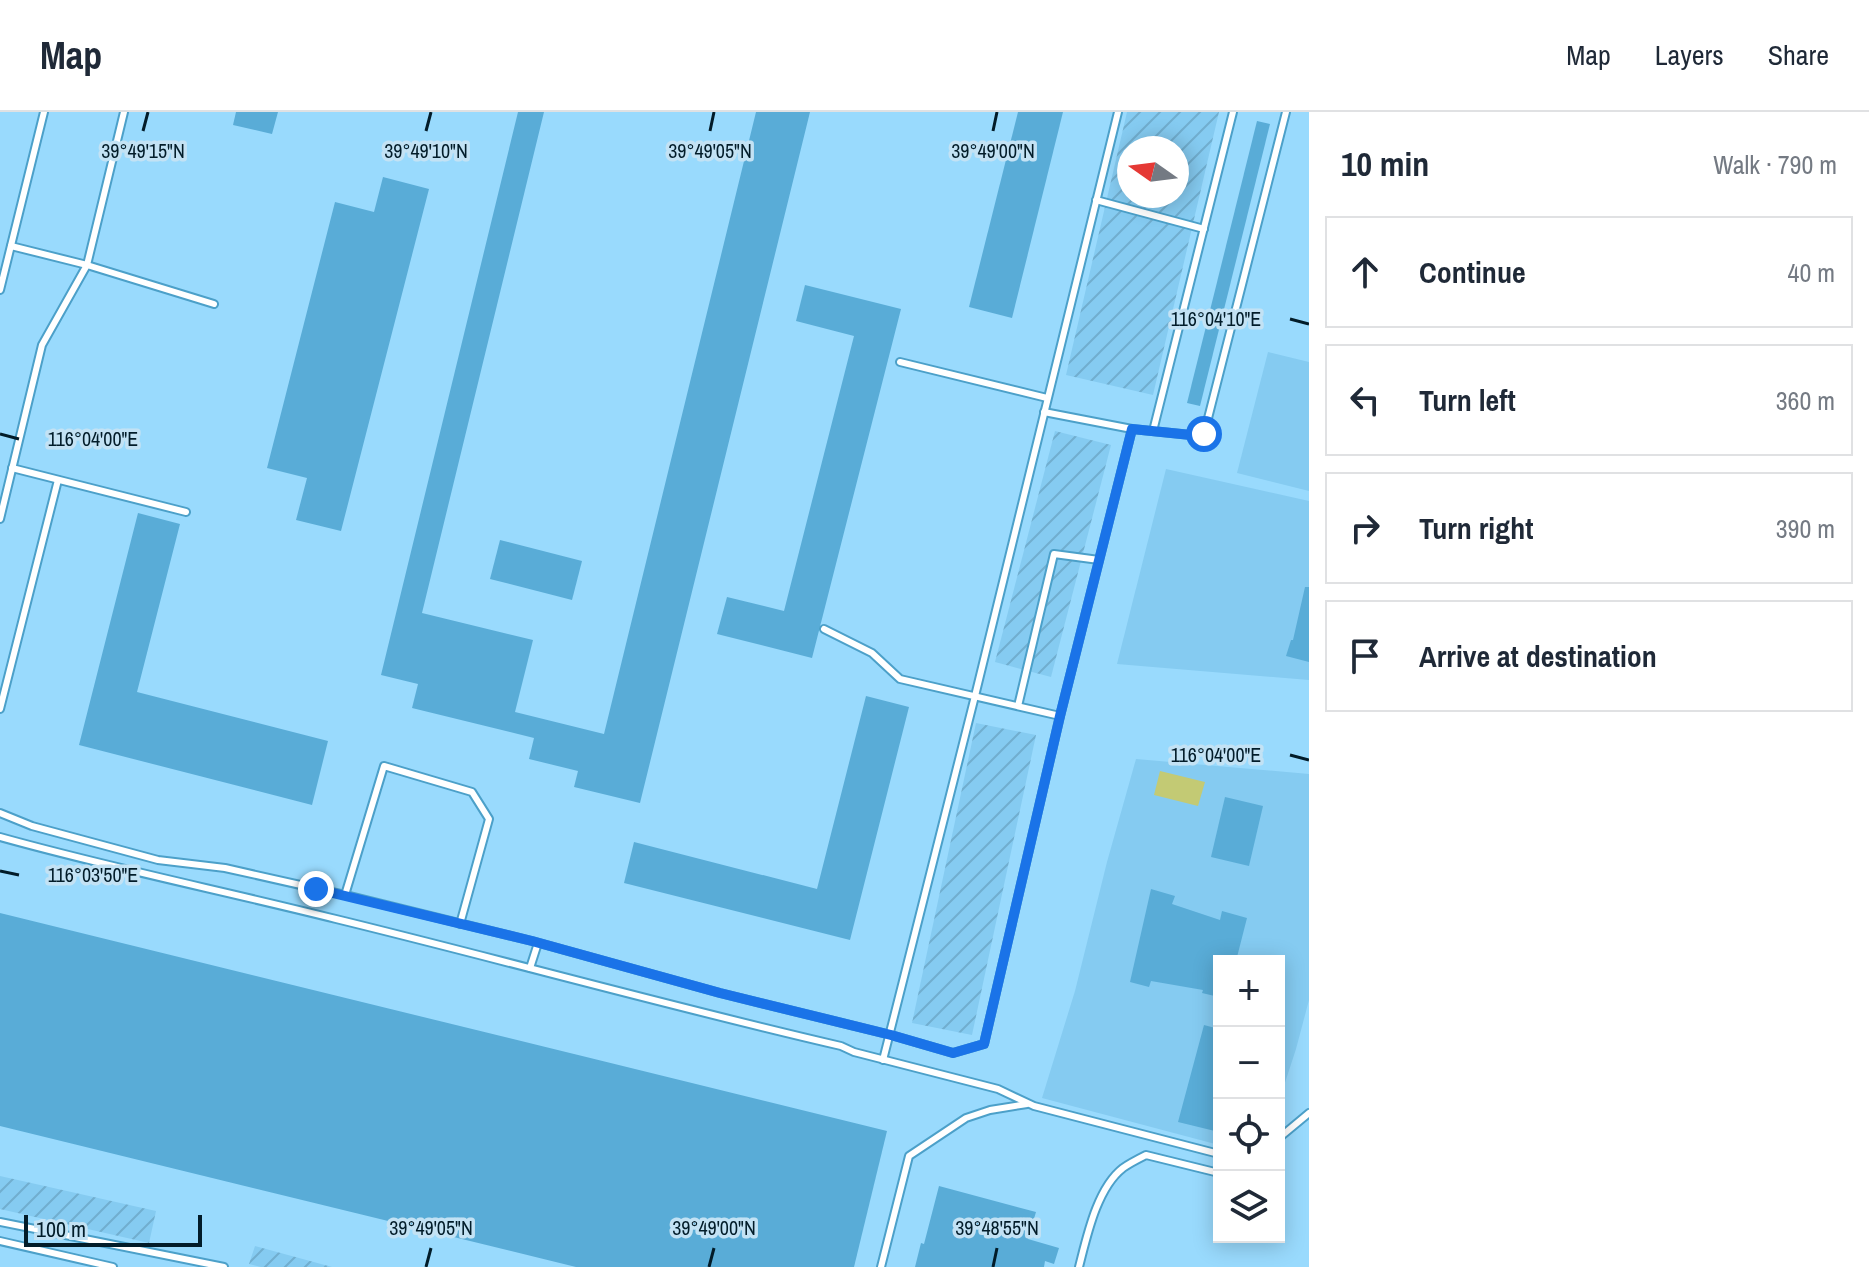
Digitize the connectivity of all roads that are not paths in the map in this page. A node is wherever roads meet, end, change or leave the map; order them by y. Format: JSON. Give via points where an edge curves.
{"nodes":[{"id":1,"x":44,"y":112,"type":"edge"},
{"id":2,"x":124,"y":112,"type":"edge"},
{"id":3,"x":1118,"y":112,"type":"edge"},
{"id":4,"x":1233,"y":112,"type":"edge"},
{"id":5,"x":1286,"y":112,"type":"edge"},
{"id":6,"x":1096,"y":200,"type":"junction"},
{"id":7,"x":1204,"y":229,"type":"junction"},
{"id":8,"x":11,"y":246,"type":"junction"},
{"id":9,"x":87,"y":265,"type":"junction"},
{"id":10,"x":0,"y":290,"type":"edge"},
{"id":11,"x":214,"y":304,"type":"dead end"},
{"id":12,"x":900,"y":362,"type":"dead end"},
{"id":13,"x":1047,"y":398,"type":"junction"},
{"id":14,"x":1044,"y":412,"type":"junction"},
{"id":15,"x":1132,"y":429,"type":"junction"},
{"id":16,"x":1153,"y":431,"type":"junction"},
{"id":17,"x":12,"y":468,"type":"junction"},
{"id":18,"x":58,"y":480,"type":"junction"},
{"id":19,"x":186,"y":512,"type":"dead end"},
{"id":20,"x":0,"y":519,"type":"edge"},
{"id":21,"x":1099,"y":560,"type":"junction"},
{"id":22,"x":824,"y":629,"type":"dead end"},
{"id":23,"x":975,"y":696,"type":"junction"},
{"id":24,"x":1018,"y":706,"type":"junction"},
{"id":25,"x":0,"y":709,"type":"edge"},
{"id":26,"x":1060,"y":716,"type":"junction"},
{"id":27,"x":0,"y":813,"type":"edge"},
{"id":28,"x":0,"y":837,"type":"edge"},
{"id":29,"x":345,"y":895,"type":"junction"},
{"id":30,"x":460,"y":924,"type":"junction"},
{"id":31,"x":538,"y":943,"type":"junction"},
{"id":32,"x":530,"y":968,"type":"junction"},
{"id":33,"x":891,"y":1035,"type":"junction"},
{"id":34,"x":883,"y":1060,"type":"junction"},
{"id":35,"x":1027,"y":1104,"type":"junction"},
{"id":36,"x":1309,"y":1113,"type":"edge"},
{"id":37,"x":1285,"y":1133,"type":"edge"},
{"id":38,"x":1213,"y":1152,"type":"edge"},
{"id":39,"x":1213,"y":1172,"type":"edge"},
{"id":40,"x":0,"y":1222,"type":"edge"},
{"id":41,"x":0,"y":1241,"type":"edge"},
{"id":42,"x":113,"y":1267,"type":"edge"},
{"id":43,"x":224,"y":1267,"type":"edge"},
{"id":44,"x":881,"y":1267,"type":"edge"},
{"id":45,"x":1079,"y":1267,"type":"edge"}],
"edges":[{"from":1,"to":8,"type":"lane"},
{"from":2,"to":9,"type":"lane"},
{"from":3,"to":6,"type":"lane"},
{"from":4,"to":7,"type":"lane"},
{"from":5,"to":16,"type":"lane","via":[[1204,434]]},
{"from":6,"to":7,"type":"lane"},
{"from":6,"to":13,"type":"lane"},
{"from":7,"to":16,"type":"lane"},
{"from":8,"to":9,"type":"lane"},
{"from":8,"to":10,"type":"lane"},
{"from":9,"to":11,"type":"lane"},
{"from":9,"to":17,"type":"lane","via":[[42,345]]},
{"from":12,"to":13,"type":"lane"},
{"from":13,"to":14,"type":"lane"},
{"from":14,"to":15,"type":"lane"},
{"from":14,"to":23,"type":"lane"},
{"from":15,"to":16,"type":"lane"},
{"from":15,"to":21,"type":"lane"},
{"from":17,"to":18,"type":"lane"},
{"from":17,"to":20,"type":"lane"},
{"from":18,"to":19,"type":"lane"},
{"from":18,"to":25,"type":"lane"},
{"from":21,"to":24,"type":"lane","via":[[1054,554]]},
{"from":21,"to":26,"type":"lane"},
{"from":22,"to":23,"type":"lane","via":[[872,653],[900,679]]},
{"from":23,"to":24,"type":"lane"},
{"from":23,"to":33,"type":"lane"},
{"from":24,"to":26,"type":"lane"},
{"from":26,"to":33,"type":"lane","via":[[984,1044],[953,1053]]},
{"from":27,"to":29,"type":"lane","via":[[158,860],[225,868]]},
{"from":28,"to":32,"type":"lane"},
{"from":29,"to":30,"type":"lane"},
{"from":29,"to":30,"type":"lane","via":[[384,766],[472,792],[489,819]]},
{"from":30,"to":31,"type":"lane"},
{"from":31,"to":32,"type":"lane"},
{"from":31,"to":33,"type":"lane"},
{"from":32,"to":34,"type":"lane"},
{"from":33,"to":34,"type":"lane"},
{"from":34,"to":35,"type":"lane","via":[[998,1089]]},
{"from":35,"to":38,"type":"lane"},
{"from":35,"to":44,"type":"lane","via":[[966,1118],[909,1156]]},
{"from":36,"to":37,"type":"lane"},
{"from":39,"to":45,"type":"lane","via":[[1146,1155],[1121,1169],[1100,1202]]},
{"from":40,"to":43,"type":"lane"},
{"from":41,"to":42,"type":"lane"}]}
